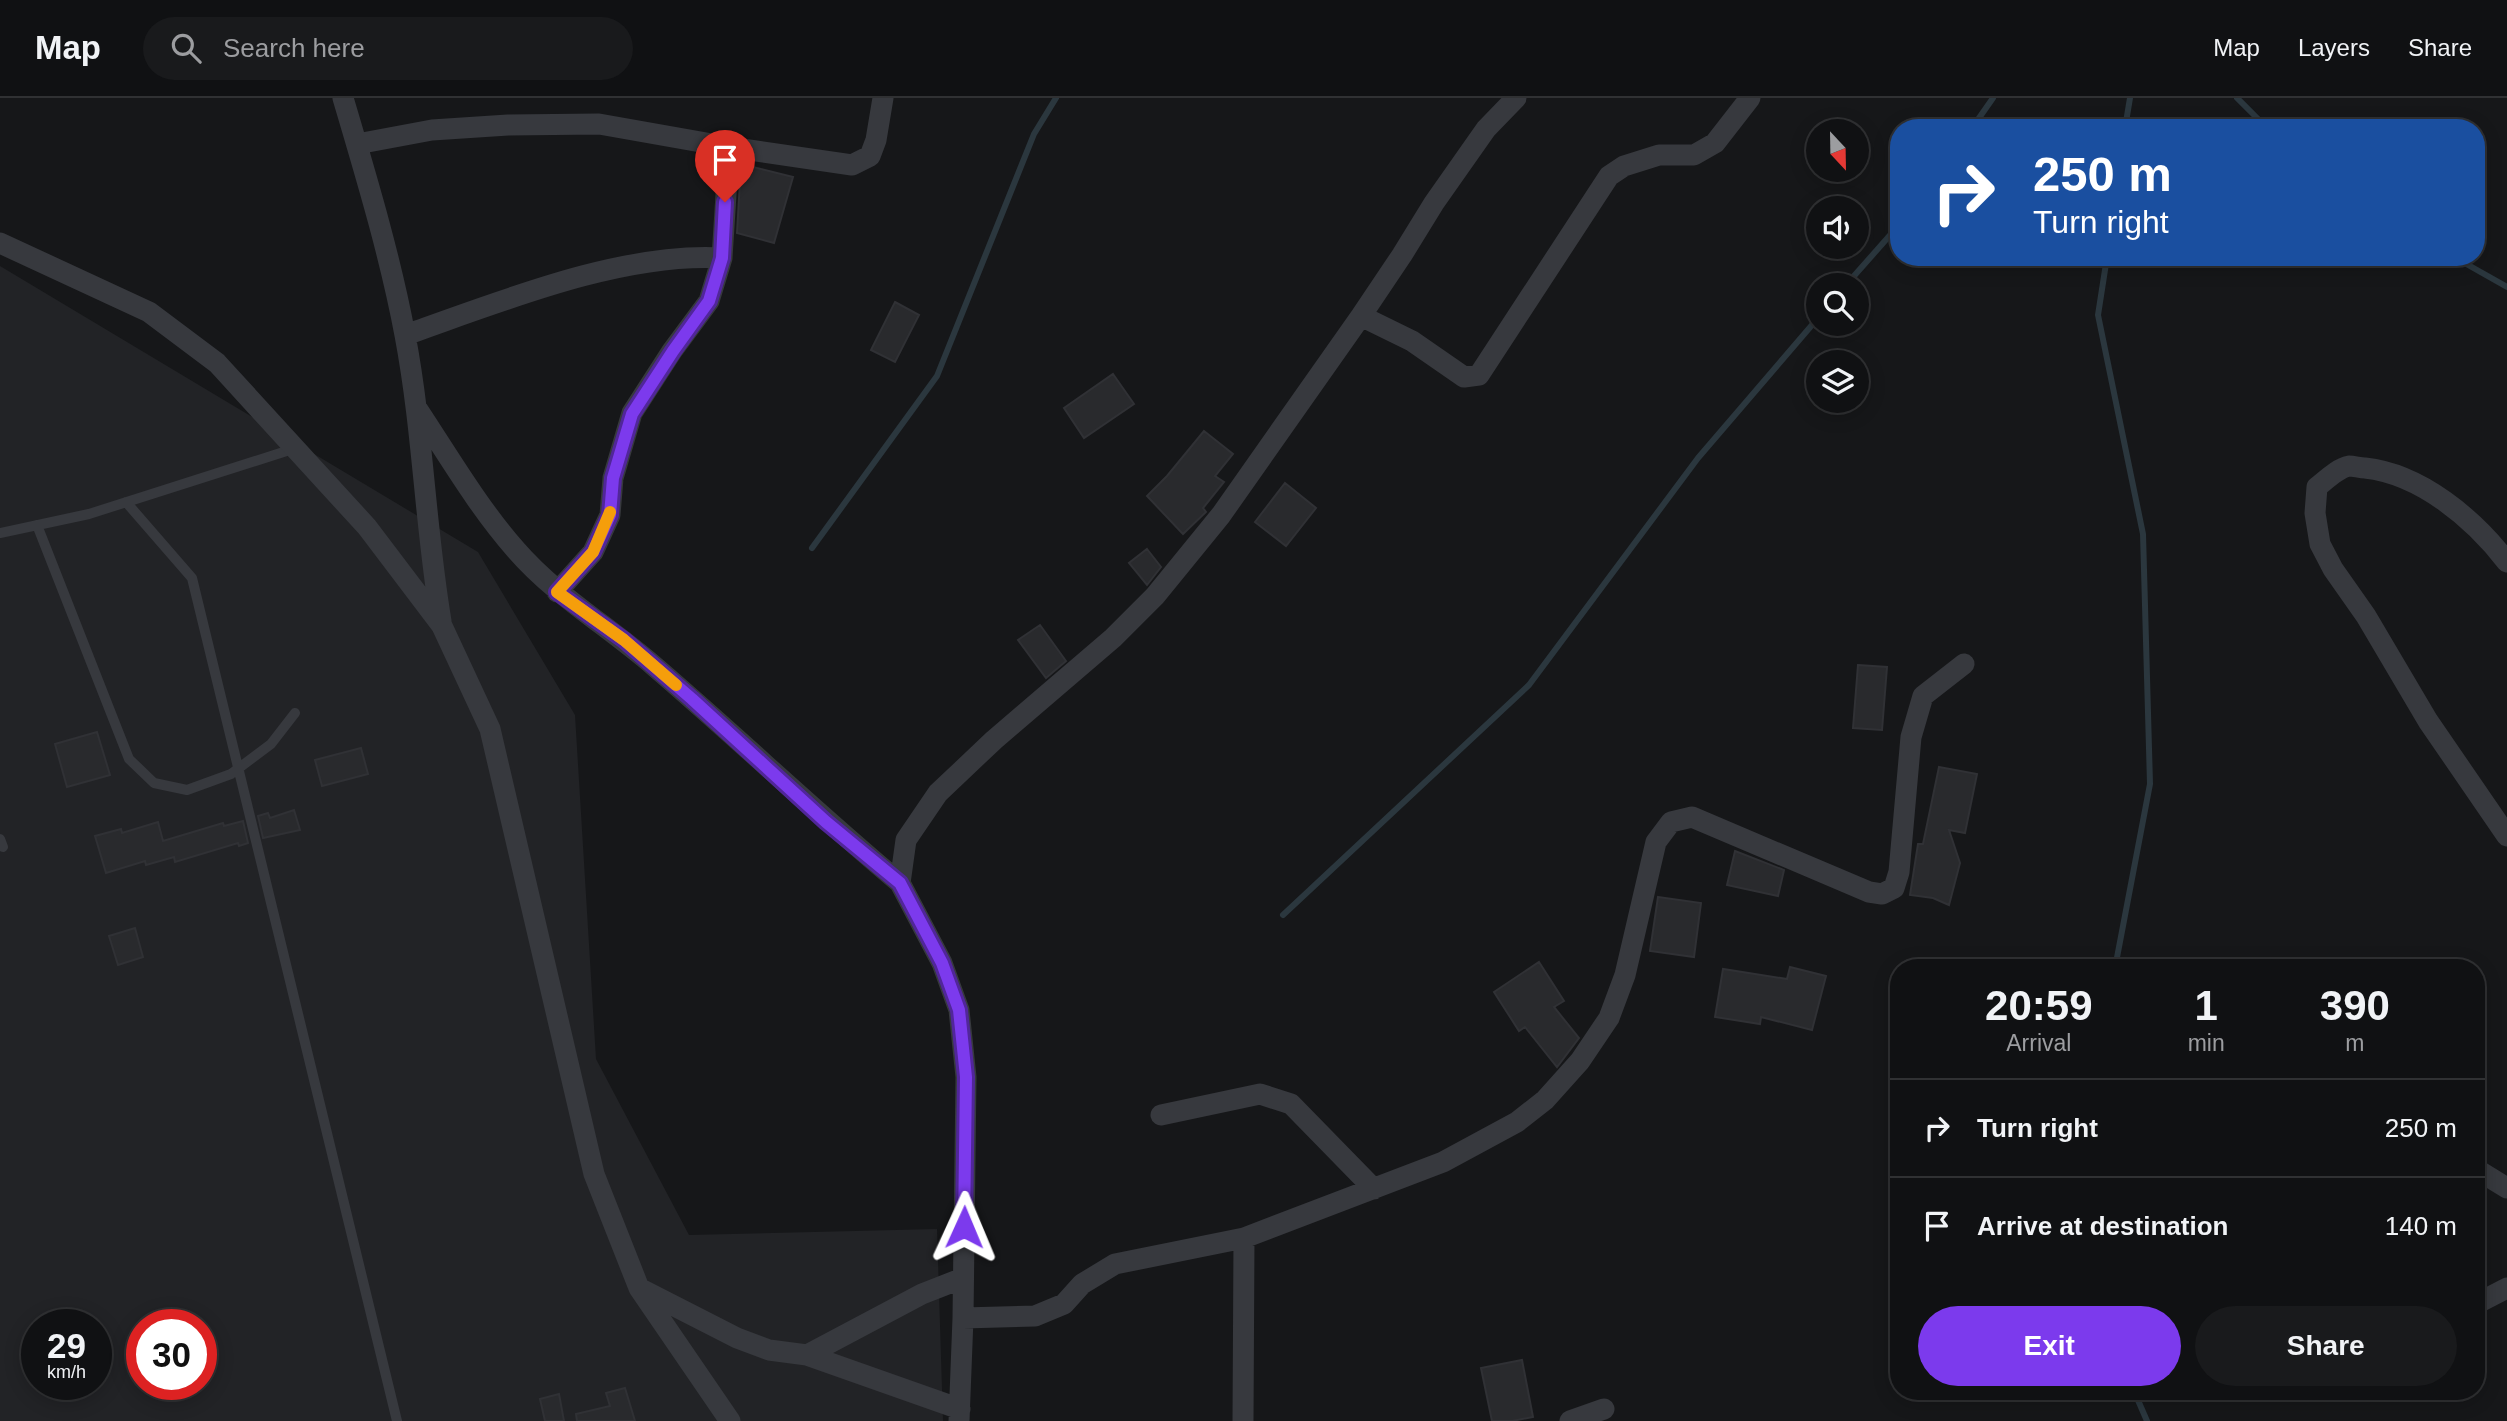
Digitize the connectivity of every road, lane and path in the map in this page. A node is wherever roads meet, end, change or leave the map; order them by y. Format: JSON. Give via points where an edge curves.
{"nodes":[{"id":1,"x":343,"y":98,"type":"edge"},
{"id":2,"x":883,"y":98,"type":"edge"},
{"id":3,"x":1516,"y":98,"type":"edge"},
{"id":4,"x":1750,"y":98,"type":"edge"},
{"id":5,"x":357,"y":144,"type":"junction"},
{"id":6,"x":729,"y":147,"type":"junction"},
{"id":7,"x":0,"y":243,"type":"edge"},
{"id":8,"x":722,"y":258,"type":"junction"},
{"id":9,"x":1361,"y":316,"type":"junction"},
{"id":10,"x":405,"y":335,"type":"junction"},
{"id":11,"x":416,"y":407,"type":"junction"},
{"id":12,"x":296,"y":448,"type":"junction"},
{"id":13,"x":126,"y":502,"type":"junction"},
{"id":14,"x":37,"y":525,"type":"junction"},
{"id":15,"x":0,"y":533,"type":"edge"},
{"id":16,"x":2507,"y":562,"type":"edge"},
{"id":17,"x":557,"y":592,"type":"junction"},
{"id":18,"x":442,"y":626,"type":"junction"},
{"id":19,"x":1964,"y":664,"type":"dead end"},
{"id":20,"x":295,"y":713,"type":"dead end"},
{"id":21,"x":239,"y":769,"type":"junction"},
{"id":22,"x":2507,"y":836,"type":"edge"},
{"id":23,"x":900,"y":883,"type":"junction"},
{"id":24,"x":1161,"y":1115,"type":"dead end"},
{"id":25,"x":2485,"y":1175,"type":"edge"},
{"id":26,"x":2507,"y":1188,"type":"edge"},
{"id":27,"x":1374,"y":1189,"type":"junction"},
{"id":28,"x":1244,"y":1238,"type":"junction"},
{"id":29,"x":963,"y":1278,"type":"junction"},
{"id":30,"x":639,"y":1288,"type":"junction"},
{"id":31,"x":2507,"y":1289,"type":"edge"},
{"id":32,"x":2485,"y":1300,"type":"edge"},
{"id":33,"x":963,"y":1318,"type":"junction"},
{"id":34,"x":807,"y":1355,"type":"junction"},
{"id":35,"x":1604,"y":1409,"type":"dead end"},
{"id":36,"x":960,"y":1415,"type":"edge"},
{"id":37,"x":397,"y":1421,"type":"edge"},
{"id":38,"x":730,"y":1421,"type":"edge"},
{"id":39,"x":1243,"y":1421,"type":"edge"},
{"id":40,"x":1570,"y":1421,"type":"edge"}],
"edges":[{"from":1,"to":5,"type":"street"},
{"from":2,"to":6,"type":"street","via":[[870,156],[852,165]]},
{"from":3,"to":9,"type":"street","via":[[1486,129]]},
{"from":4,"to":9,"type":"street","via":[[1715,143],[1694,155],[1659,155],[1609,176],[1479,375],[1464,377],[1412,341]]},
{"from":5,"to":6,"type":"street","via":[[432,130],[599,124]]},
{"from":5,"to":10,"type":"street"},
{"from":6,"to":8,"type":"street"},
{"from":7,"to":12,"type":"street","via":[[149,312],[217,363]]},
{"from":8,"to":10,"type":"street","via":[[694,256],[628,266],[530,292]]},
{"from":8,"to":17,"type":"street","via":[[709,301],[632,414],[613,478],[610,515],[593,552]]},
{"from":9,"to":23,"type":"street","via":[[1221,515],[1155,596],[937,793],[906,840]]},
{"from":10,"to":11,"type":"street"},
{"from":11,"to":17,"type":"street","via":[[515,550]]},
{"from":11,"to":18,"type":"street"},
{"from":12,"to":13,"type":"lane"},
{"from":12,"to":18,"type":"street","via":[[367,527]]},
{"from":13,"to":14,"type":"lane"},
{"from":13,"to":21,"type":"lane","via":[[192,578]]},
{"from":14,"to":15,"type":"lane"},
{"from":14,"to":21,"type":"lane","via":[[129,759],[154,783],[187,790]]},
{"from":16,"to":22,"type":"street","via":[[2435,494],[2398,476],[2348,466],[2317,487],[2320,544],[2333,569]]},
{"from":17,"to":23,"type":"street","via":[[624,640]]},
{"from":18,"to":30,"type":"street","via":[[490,729],[594,1174]]},
{"from":19,"to":27,"type":"street","via":[[1923,696],[1911,737],[1894,888],[1882,894],[1869,892],[1692,817],[1671,822],[1657,842],[1625,975],[1609,1018],[1580,1062],[1517,1122],[1443,1163]]},
{"from":20,"to":21,"type":"lane","via":[[271,744]]},
{"from":21,"to":37,"type":"lane"},
{"from":23,"to":29,"type":"street","via":[[942,963],[959,1010],[966,1077]]},
{"from":24,"to":27,"type":"street","via":[[1260,1094],[1291,1104]]},
{"from":25,"to":26,"type":"street"},
{"from":27,"to":28,"type":"street"},
{"from":28,"to":33,"type":"street","via":[[1115,1264],[1082,1284],[1064,1304],[1035,1316]]},
{"from":28,"to":39,"type":"street"},
{"from":29,"to":33,"type":"street"},
{"from":29,"to":34,"type":"street","via":[[922,1294]]},
{"from":30,"to":34,"type":"street","via":[[737,1338],[769,1350]]},
{"from":30,"to":38,"type":"street"},
{"from":31,"to":32,"type":"street"},
{"from":33,"to":36,"type":"street"},
{"from":34,"to":36,"type":"street"},
{"from":35,"to":40,"type":"street"}]}
